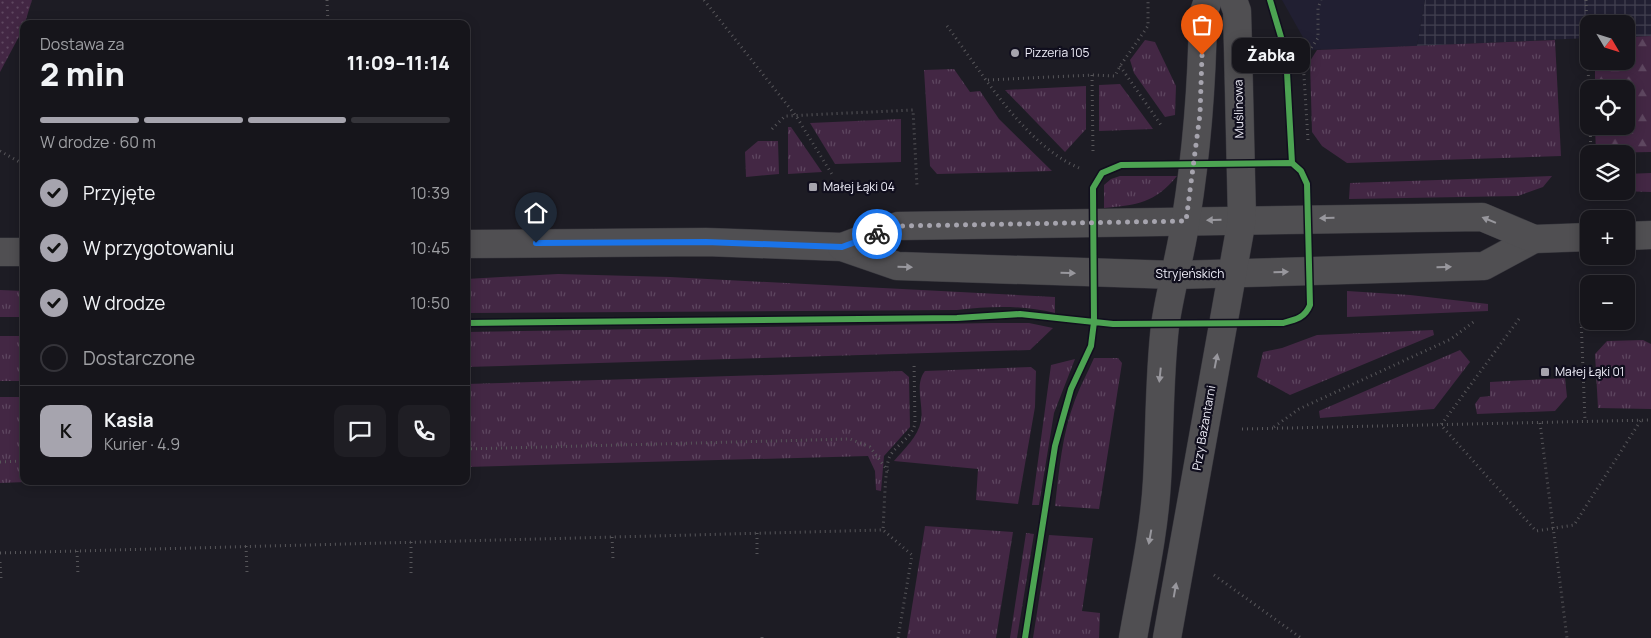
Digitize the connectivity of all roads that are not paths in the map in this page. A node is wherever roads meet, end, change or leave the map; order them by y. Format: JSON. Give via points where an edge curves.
{"nodes":[{"id":1,"x":1208,"y":0,"type":"edge"},
{"id":2,"x":1233,"y":0,"type":"edge"},
{"id":3,"x":1242,"y":219,"type":"junction"},
{"id":4,"x":1186,"y":221,"type":"junction"},
{"id":5,"x":1635,"y":236,"type":"edge"},
{"id":6,"x":1651,"y":236,"type":"edge"},
{"id":7,"x":1580,"y":237,"type":"edge"},
{"id":8,"x":1534,"y":239,"type":"junction"},
{"id":9,"x":470,"y":244,"type":"edge"},
{"id":10,"x":842,"y":247,"type":"junction"},
{"id":11,"x":0,"y":252,"type":"edge"},
{"id":12,"x":20,"y":252,"type":"edge"},
{"id":13,"x":1233,"y":274,"type":"junction"},
{"id":14,"x":1175,"y":275,"type":"junction"},
{"id":15,"x":1133,"y":638,"type":"edge"},
{"id":16,"x":1167,"y":638,"type":"edge"}],
"edges":[{"from":1,"to":4,"type":"street","via":[[1204,15],[1200,114]]},
{"from":2,"to":3,"type":"street","name":"Muślinowa","via":[[1237,11]]},
{"from":3,"to":4,"type":"street","name":"Stryjeńskich","one_way":true},
{"from":8,"to":3,"type":"street","name":"Stryjeńskich","one_way":true,"via":[[1482,217]]},
{"from":3,"to":13,"type":"street","name":"Przy Bażantarni"},
{"from":4,"to":10,"type":"street","name":"Stryjeńskich","via":[[898,226]]},
{"from":4,"to":14,"type":"street"},
{"from":5,"to":6,"type":"street"},
{"from":7,"to":8,"type":"street","name":"Stryjeńskich"},
{"from":13,"to":8,"type":"street","name":"Stryjeńskich","one_way":true,"via":[[1484,266]]},
{"from":9,"to":10,"type":"street","name":"Stryjeńskich","via":[[706,242]]},
{"from":10,"to":14,"type":"street","name":"Stryjeńskich","one_way":true,"via":[[897,266]]},
{"from":11,"to":12,"type":"street"},
{"from":13,"to":14,"type":"street","name":"Stryjeńskich"},
{"from":16,"to":13,"type":"street","name":"Przy Bażantarni","one_way":true},
{"from":14,"to":15,"type":"street","one_way":true,"via":[[1159,390],[1157,481],[1152,526]]}]}
